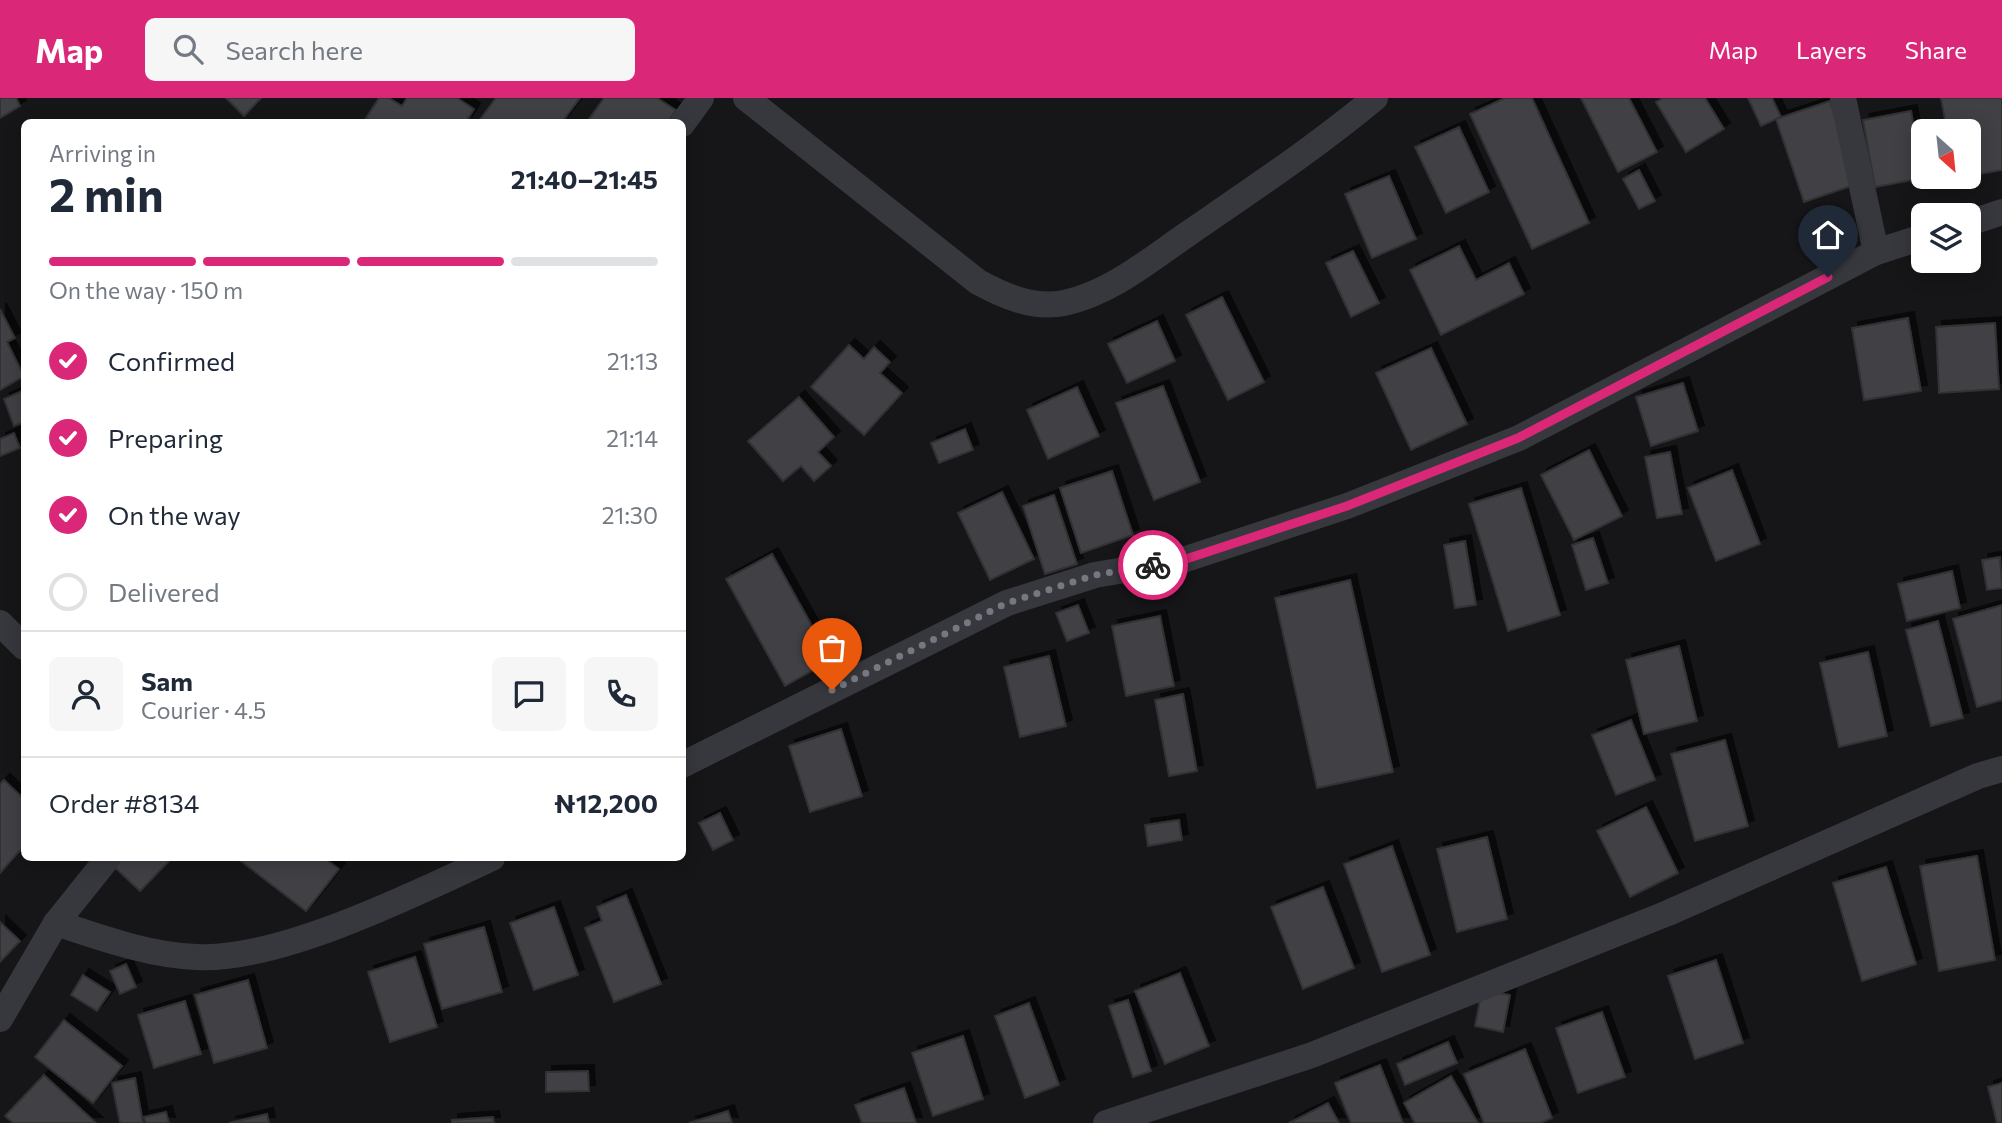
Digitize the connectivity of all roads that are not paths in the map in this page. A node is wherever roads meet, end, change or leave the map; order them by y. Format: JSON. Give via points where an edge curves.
{"nodes":[{"id":1,"x":701,"y":98,"type":"edge"},
{"id":2,"x":746,"y":98,"type":"edge"},
{"id":3,"x":1375,"y":98,"type":"edge"},
{"id":4,"x":1843,"y":98,"type":"edge"},
{"id":5,"x":686,"y":119,"type":"edge"},
{"id":6,"x":2002,"y":212,"type":"edge"},
{"id":7,"x":1981,"y":219,"type":"edge"},
{"id":8,"x":1911,"y":241,"type":"edge"},
{"id":9,"x":1876,"y":252,"type":"junction"},
{"id":10,"x":0,"y":623,"type":"edge"},
{"id":11,"x":21,"y":644,"type":"edge"},
{"id":12,"x":686,"y":763,"type":"edge"},
{"id":13,"x":2002,"y":769,"type":"edge"},
{"id":14,"x":106,"y":861,"type":"edge"},
{"id":15,"x":485,"y":861,"type":"edge"},
{"id":16,"x":56,"y":923,"type":"junction"},
{"id":17,"x":0,"y":1019,"type":"edge"},
{"id":18,"x":1107,"y":1123,"type":"edge"}],
"edges":[{"from":1,"to":5,"type":"street"},
{"from":2,"to":3,"type":"street","via":[[978,282],[1005,297],[1035,304],[1063,303],[1093,293],[1138,269],[1341,127]]},
{"from":4,"to":9,"type":"street"},
{"from":6,"to":7,"type":"street"},
{"from":8,"to":9,"type":"street"},
{"from":9,"to":12,"type":"street","via":[[1518,438],[1347,506],[1183,560],[1095,575],[1007,603]]},
{"from":10,"to":11,"type":"street"},
{"from":13,"to":18,"type":"street","via":[[1668,913],[1312,1055]]},
{"from":14,"to":16,"type":"street"},
{"from":15,"to":16,"type":"street","via":[[378,909],[243,953],[197,957],[133,947]]},
{"from":16,"to":17,"type":"street"}]}
